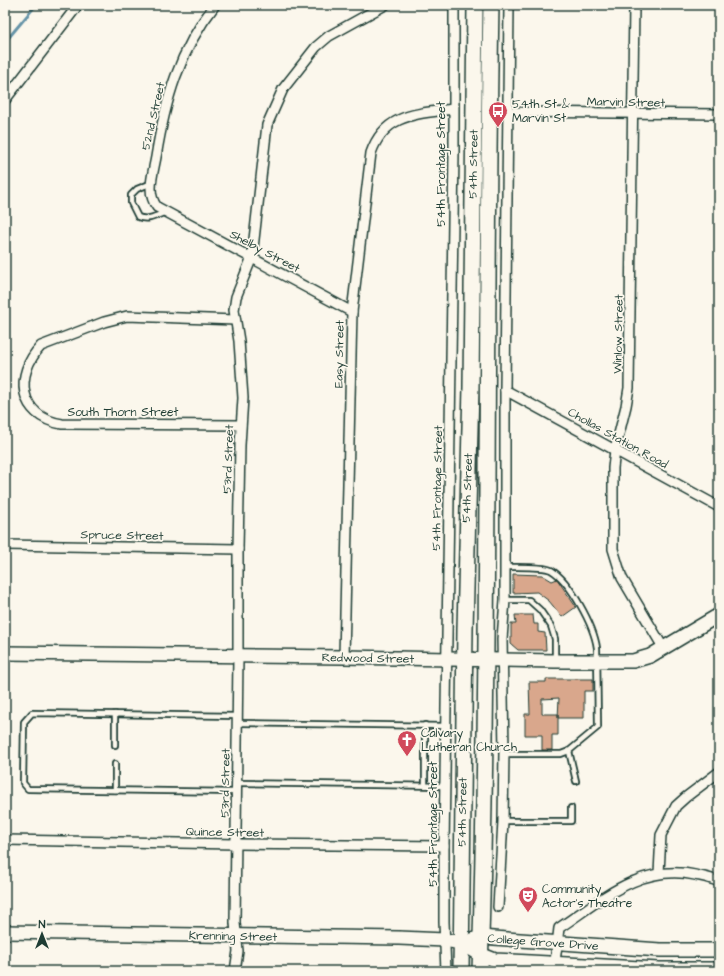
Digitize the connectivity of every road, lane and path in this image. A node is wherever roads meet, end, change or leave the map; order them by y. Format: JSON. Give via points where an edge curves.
{"nodes":[{"id":1,"x":78,"y":5,"type":"edge"},
{"id":2,"x":215,"y":5,"type":"edge"},
{"id":3,"x":385,"y":5,"type":"edge"},
{"id":4,"x":454,"y":5,"type":"edge"},
{"id":5,"x":475,"y":5,"type":"edge"},
{"id":6,"x":490,"y":5,"type":"edge"},
{"id":7,"x":510,"y":5,"type":"edge"},
{"id":8,"x":634,"y":5,"type":"edge"},
{"id":9,"x":5,"y":100,"type":"edge"},
{"id":10,"x":453,"y":109,"type":"junction"},
{"id":11,"x":508,"y":112,"type":"junction"},
{"id":12,"x":633,"y":114,"type":"junction"},
{"id":13,"x":719,"y":114,"type":"edge"},
{"id":14,"x":152,"y":183,"type":"junction"},
{"id":15,"x":166,"y":212,"type":"junction"},
{"id":16,"x":252,"y":257,"type":"junction"},
{"id":17,"x":352,"y":312,"type":"junction"},
{"id":18,"x":235,"y":320,"type":"junction"},
{"id":19,"x":505,"y":390,"type":"junction"},
{"id":20,"x":240,"y":425,"type":"junction"},
{"id":21,"x":615,"y":450,"type":"junction"},
{"id":22,"x":719,"y":507,"type":"edge"},
{"id":23,"x":5,"y":545,"type":"edge"},
{"id":24,"x":238,"y":549,"type":"junction"},
{"id":25,"x":505,"y":567,"type":"junction"},
{"id":26,"x":505,"y":600,"type":"junction"},
{"id":27,"x":719,"y":615,"type":"edge"},
{"id":28,"x":664,"y":649,"type":"junction"},
{"id":29,"x":5,"y":653,"type":"edge"},
{"id":30,"x":238,"y":656,"type":"junction"},
{"id":31,"x":344,"y":657,"type":"junction"},
{"id":32,"x":447,"y":659,"type":"junction"},
{"id":33,"x":465,"y":659,"type":"junction"},
{"id":34,"x":486,"y":659,"type":"junction"},
{"id":35,"x":502,"y":660,"type":"junction"},
{"id":36,"x":555,"y":661,"type":"junction"},
{"id":37,"x":597,"y":662,"type":"junction"},
{"id":38,"x":115,"y":714,"type":"junction"},
{"id":39,"x":238,"y":720,"type":"junction"},
{"id":40,"x":425,"y":725,"type":"junction"},
{"id":41,"x":446,"y":726,"type":"junction"},
{"id":42,"x":114,"y":745,"type":"dead end"},
{"id":43,"x":569,"y":751,"type":"junction"},
{"id":44,"x":504,"y":754,"type":"junction"},
{"id":45,"x":115,"y":764,"type":"dead end"},
{"id":46,"x":719,"y":772,"type":"edge"},
{"id":47,"x":576,"y":781,"type":"dead end"},
{"id":48,"x":425,"y":785,"type":"junction"},
{"id":49,"x":445,"y":786,"type":"junction"},
{"id":50,"x":237,"y":787,"type":"junction"},
{"id":51,"x":115,"y":790,"type":"junction"},
{"id":52,"x":571,"y":808,"type":"dead end"},
{"id":53,"x":503,"y":821,"type":"junction"},
{"id":54,"x":5,"y":840,"type":"edge"},
{"id":55,"x":236,"y":844,"type":"junction"},
{"id":56,"x":444,"y":846,"type":"junction"},
{"id":57,"x":659,"y":873,"type":"junction"},
{"id":58,"x":719,"y":882,"type":"edge"},
{"id":59,"x":498,"y":907,"type":"dead end"},
{"id":60,"x":5,"y":932,"type":"edge"},
{"id":61,"x":236,"y":936,"type":"junction"},
{"id":62,"x":480,"y":937,"type":"junction"},
{"id":63,"x":445,"y":940,"type":"junction"},
{"id":64,"x":461,"y":943,"type":"junction"},
{"id":65,"x":557,"y":943,"type":"junction"},
{"id":66,"x":719,"y":950,"type":"edge"},
{"id":67,"x":480,"y":954,"type":"junction"},
{"id":68,"x":555,"y":962,"type":"junction"},
{"id":69,"x":719,"y":969,"type":"edge"},
{"id":70,"x":235,"y":971,"type":"edge"},
{"id":71,"x":446,"y":971,"type":"edge"},
{"id":72,"x":461,"y":971,"type":"edge"},
{"id":73,"x":480,"y":971,"type":"edge"}],
"edges":[{"from":1,"to":9,"type":"street"},
{"from":2,"to":14,"type":"street","name":"52nd Street","via":[[191,42],[171,89],[162,122]]},
{"from":3,"to":16,"type":"street","name":"53rd Street","via":[[329,36],[316,47],[283,90],[267,125]]},
{"from":4,"to":10,"type":"street","name":"54th Frontage Street"},
{"from":5,"to":33,"type":"main road","name":"54th Street"},
{"from":6,"to":34,"type":"main road","name":"54th Street"},
{"from":7,"to":11,"type":"street"},
{"from":8,"to":12,"type":"street","name":"Winlow Street"},
{"from":10,"to":17,"type":"street","name":"Easy Street","via":[[401,118],[381,133],[373,146],[369,161]]},
{"from":10,"to":32,"type":"street","name":"54th Frontage Street"},
{"from":11,"to":12,"type":"street","name":"Marvin Street"},
{"from":11,"to":19,"type":"street"},
{"from":12,"to":13,"type":"street","name":"Marvin Street"},
{"from":12,"to":21,"type":"street","name":"Winlow Street","via":[[629,388]]},
{"from":14,"to":15,"type":"street","name":"52nd Street","via":[[152,201]]},
{"from":14,"to":15,"type":"lane","via":[[131,195],[131,203],[138,217],[144,219]]},
{"from":15,"to":16,"type":"street","name":"Shelby Street"},
{"from":16,"to":17,"type":"street","name":"Shelby Street"},
{"from":16,"to":18,"type":"street","name":"53rd Street","via":[[236,297]]},
{"from":17,"to":31,"type":"street","name":"Easy Street"},
{"from":18,"to":20,"type":"street","name":"53rd Street","via":[[243,398]]},
{"from":18,"to":20,"type":"street","name":"South Thorn Street","via":[[127,316],[104,322],[41,346],[27,367],[23,388],[28,402],[37,414],[50,422]]},
{"from":19,"to":21,"type":"street","name":"Chollas Station Road"},
{"from":19,"to":25,"type":"street"},
{"from":20,"to":24,"type":"street","name":"53rd Street"},
{"from":21,"to":22,"type":"street","name":"Chollas Station Road"},
{"from":21,"to":28,"type":"street","name":"Winlow Street","via":[[613,550],[622,578]]},
{"from":23,"to":24,"type":"street","name":"Spruce Street"},
{"from":24,"to":30,"type":"street","name":"53rd Street"},
{"from":25,"to":26,"type":"street"},
{"from":25,"to":37,"type":"lane","via":[[550,569],[565,581],[589,621],[596,639]]},
{"from":26,"to":35,"type":"street"},
{"from":26,"to":36,"type":"lane","via":[[529,600],[540,610],[551,626]]},
{"from":27,"to":28,"type":"street","name":"Redwood Street"},
{"from":28,"to":37,"type":"street","name":"Redwood Street","via":[[633,661]]},
{"from":29,"to":30,"type":"street","name":"Redwood Street"},
{"from":30,"to":31,"type":"street","name":"Redwood Street"},
{"from":30,"to":39,"type":"street","name":"53rd Street"},
{"from":31,"to":32,"type":"street","name":"Redwood Street"},
{"from":32,"to":33,"type":"street","name":"Redwood Street"},
{"from":32,"to":41,"type":"street","name":"54th Frontage Street"},
{"from":33,"to":34,"type":"street","name":"Redwood Street"},
{"from":33,"to":64,"type":"main road","name":"54th Street"},
{"from":34,"to":35,"type":"street","name":"Redwood Street"},
{"from":34,"to":62,"type":"main road","name":"54th Street"},
{"from":35,"to":36,"type":"street","name":"Redwood Street"},
{"from":35,"to":44,"type":"street"},
{"from":36,"to":37,"type":"street","name":"Redwood Street"},
{"from":37,"to":43,"type":"lane","via":[[598,727]]},
{"from":38,"to":39,"type":"lane"},
{"from":38,"to":42,"type":"lane"},
{"from":38,"to":51,"type":"lane","via":[[32,713],[24,722],[23,784],[28,789]]},
{"from":39,"to":40,"type":"lane"},
{"from":39,"to":50,"type":"street","name":"53rd Street"},
{"from":40,"to":41,"type":"lane"},
{"from":40,"to":48,"type":"lane"},
{"from":41,"to":49,"type":"street","name":"54th Frontage Street"},
{"from":43,"to":44,"type":"lane","via":[[561,754]]},
{"from":43,"to":47,"type":"lane"},
{"from":44,"to":53,"type":"street"},
{"from":45,"to":51,"type":"lane"},
{"from":46,"to":57,"type":"street","via":[[676,806],[661,835]]},
{"from":48,"to":49,"type":"lane"},
{"from":48,"to":50,"type":"lane"},
{"from":49,"to":56,"type":"street","name":"54th Frontage Street"},
{"from":50,"to":51,"type":"lane"},
{"from":50,"to":55,"type":"street","name":"53rd Street"},
{"from":52,"to":53,"type":"lane","via":[[571,821]]},
{"from":53,"to":59,"type":"street"},
{"from":54,"to":55,"type":"street","name":"Quince Street"},
{"from":55,"to":56,"type":"street","name":"Quince Street"},
{"from":55,"to":61,"type":"street","name":"53rd Street"},
{"from":56,"to":63,"type":"street","name":"54th Frontage Street"},
{"from":57,"to":58,"type":"street","via":[[686,873]]},
{"from":57,"to":65,"type":"street","via":[[622,886],[559,928]]},
{"from":60,"to":61,"type":"street","name":"Krenning Street"},
{"from":61,"to":63,"type":"street","name":"Krenning Street"},
{"from":61,"to":70,"type":"street","name":"53rd Street","via":[[238,951]]},
{"from":62,"to":64,"type":"street","name":"College Grove Drive"},
{"from":62,"to":65,"type":"street","name":"College Grove Drive"},
{"from":62,"to":67,"type":"main road","name":"54th Street"},
{"from":63,"to":64,"type":"street","name":"Krenning Street"},
{"from":63,"to":71,"type":"street","name":"54th Frontage Street"},
{"from":64,"to":67,"type":"street","name":"College Grove Drive"},
{"from":64,"to":72,"type":"main road","name":"54th Street"},
{"from":65,"to":66,"type":"street","name":"College Grove Drive","via":[[660,950]]},
{"from":65,"to":68,"type":"street"},
{"from":67,"to":68,"type":"street","name":"College Grove Drive","via":[[495,960]]},
{"from":67,"to":73,"type":"main road","name":"54th Street"},
{"from":68,"to":69,"type":"street","name":"College Grove Drive","via":[[660,969]]}]}
